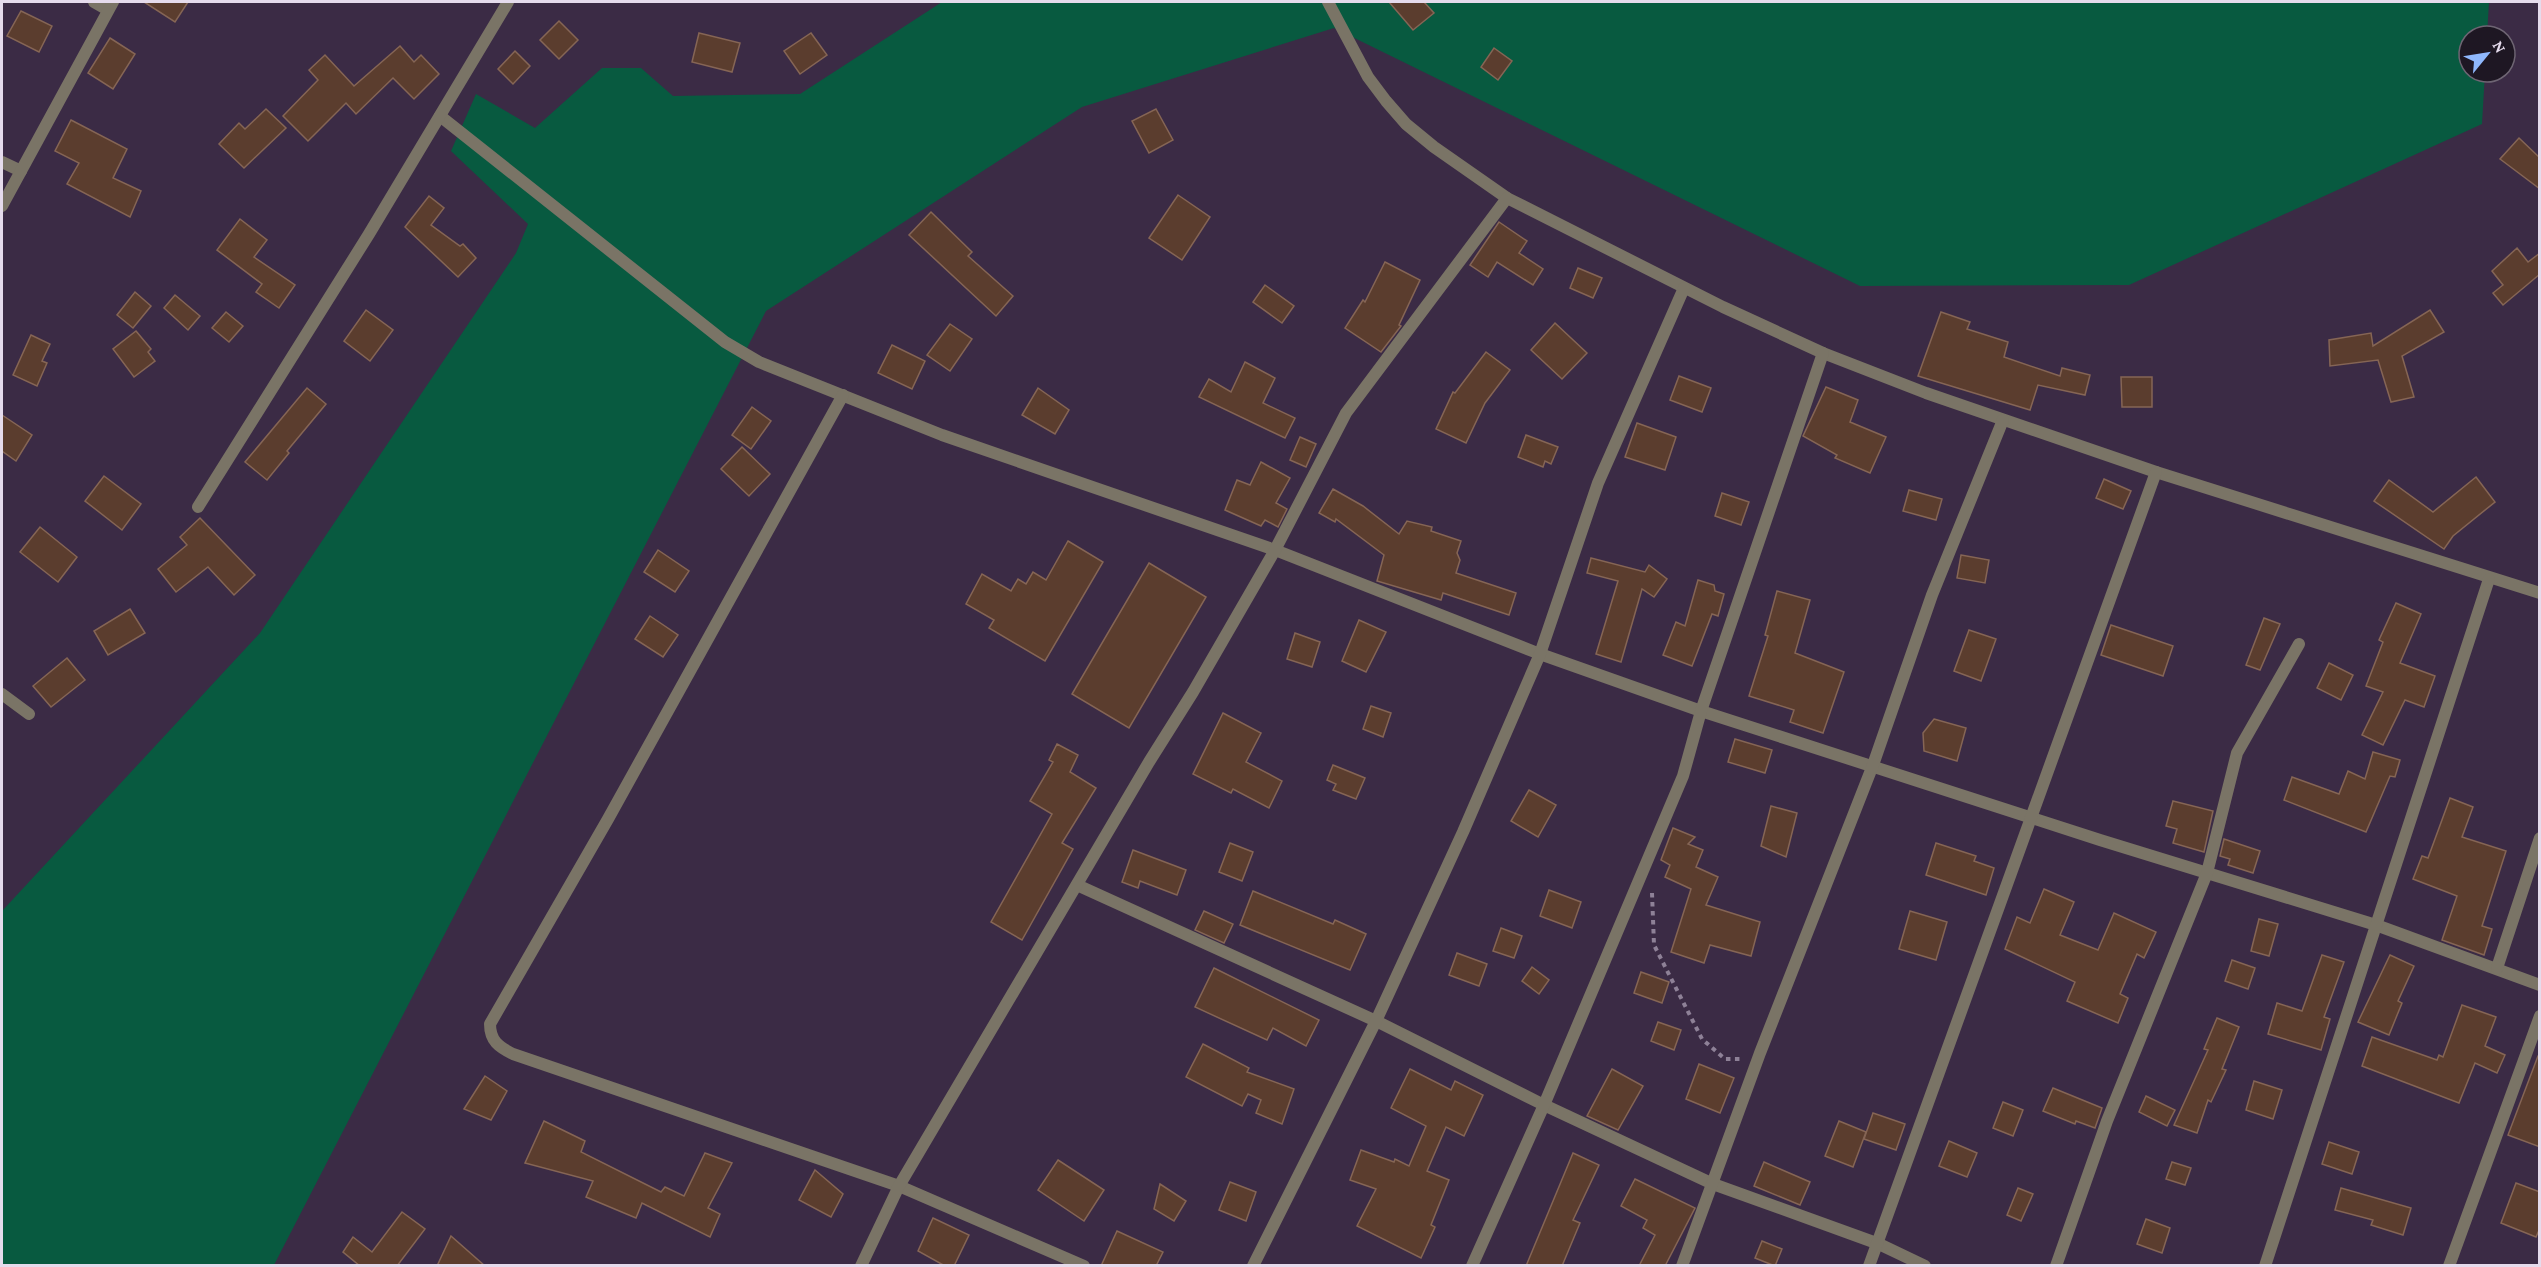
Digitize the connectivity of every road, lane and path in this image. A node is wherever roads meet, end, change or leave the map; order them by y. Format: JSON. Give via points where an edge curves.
{"nodes":[{"id":1,"x":94,"y":2,"type":"edge"},
{"id":2,"x":508,"y":2,"type":"edge"},
{"id":3,"x":1328,"y":2,"type":"edge"},
{"id":4,"x":110,"y":6,"type":"edge"},
{"id":5,"x":440,"y":116,"type":"junction"},
{"id":6,"x":2,"y":162,"type":"edge"},
{"id":7,"x":21,"y":171,"type":"junction"},
{"id":8,"x":1507,"y":198,"type":"junction"},
{"id":9,"x":2,"y":206,"type":"edge"},
{"id":10,"x":1684,"y":288,"type":"junction"},
{"id":11,"x":1823,"y":353,"type":"junction"},
{"id":12,"x":843,"y":395,"type":"junction"},
{"id":13,"x":2003,"y":420,"type":"junction"},
{"id":14,"x":2156,"y":472,"type":"junction"},
{"id":15,"x":198,"y":507,"type":"dead end"},
{"id":16,"x":1275,"y":550,"type":"junction"},
{"id":17,"x":2489,"y":579,"type":"junction"},
{"id":18,"x":2540,"y":593,"type":"edge"},
{"id":19,"x":2299,"y":644,"type":"dead end"},
{"id":20,"x":1540,"y":654,"type":"junction"},
{"id":21,"x":2,"y":694,"type":"edge"},
{"id":22,"x":1701,"y":711,"type":"junction"},
{"id":23,"x":29,"y":714,"type":"dead end"},
{"id":24,"x":1873,"y":765,"type":"junction"},
{"id":25,"x":2032,"y":818,"type":"junction"},
{"id":26,"x":2540,"y":838,"type":"edge"},
{"id":27,"x":2207,"y":873,"type":"junction"},
{"id":28,"x":1642,"y":876,"type":"junction"},
{"id":29,"x":1077,"y":885,"type":"junction"},
{"id":30,"x":2376,"y":925,"type":"junction"},
{"id":31,"x":2497,"y":968,"type":"junction"},
{"id":32,"x":2540,"y":985,"type":"edge"},
{"id":33,"x":2540,"y":1016,"type":"edge"},
{"id":34,"x":1376,"y":1022,"type":"junction"},
{"id":35,"x":1758,"y":1059,"type":"junction"},
{"id":36,"x":1544,"y":1105,"type":"junction"},
{"id":37,"x":1713,"y":1184,"type":"junction"},
{"id":38,"x":899,"y":1186,"type":"junction"},
{"id":39,"x":1878,"y":1244,"type":"junction"},
{"id":40,"x":1056,"y":1260,"type":"edge"},
{"id":41,"x":861,"y":1266,"type":"edge"},
{"id":42,"x":1084,"y":1266,"type":"edge"},
{"id":43,"x":1253,"y":1266,"type":"edge"},
{"id":44,"x":1472,"y":1266,"type":"edge"},
{"id":45,"x":1682,"y":1266,"type":"edge"},
{"id":46,"x":1869,"y":1266,"type":"edge"},
{"id":47,"x":1925,"y":1266,"type":"edge"},
{"id":48,"x":2056,"y":1266,"type":"edge"},
{"id":49,"x":2265,"y":1266,"type":"edge"},
{"id":50,"x":2449,"y":1266,"type":"edge"}],
"edges":[{"from":1,"to":4,"type":"street"},
{"from":2,"to":5,"type":"street"},
{"from":3,"to":8,"type":"street","via":[[1368,77],[1406,124]]},
{"from":4,"to":7,"type":"street"},
{"from":5,"to":12,"type":"street","via":[[724,342],[759,362]]},
{"from":5,"to":15,"type":"street"},
{"from":6,"to":7,"type":"street"},
{"from":7,"to":9,"type":"street"},
{"from":8,"to":10,"type":"street"},
{"from":8,"to":16,"type":"street","via":[[1360,391]]},
{"from":10,"to":11,"type":"street"},
{"from":10,"to":20,"type":"street","via":[[1598,483]]},
{"from":11,"to":13,"type":"street"},
{"from":11,"to":22,"type":"street"},
{"from":12,"to":16,"type":"street","via":[[942,435]]},
{"from":12,"to":38,"type":"street","via":[[490,1024],[490,1032],[493,1041],[513,1054]]},
{"from":13,"to":14,"type":"street"},
{"from":13,"to":24,"type":"street","via":[[1932,595]]},
{"from":14,"to":17,"type":"street"},
{"from":14,"to":25,"type":"street","via":[[2081,672]]},
{"from":16,"to":20,"type":"street"},
{"from":16,"to":29,"type":"street"},
{"from":17,"to":18,"type":"street"},
{"from":17,"to":30,"type":"street"},
{"from":19,"to":27,"type":"street","via":[[2237,753]]},
{"from":20,"to":22,"type":"street"},
{"from":20,"to":34,"type":"street"},
{"from":21,"to":23,"type":"street"},
{"from":22,"to":24,"type":"street"},
{"from":22,"to":28,"type":"street","via":[[1683,776]]},
{"from":24,"to":25,"type":"street"},
{"from":24,"to":35,"type":"street"},
{"from":25,"to":27,"type":"street"},
{"from":25,"to":39,"type":"street"},
{"from":26,"to":31,"type":"street"},
{"from":27,"to":30,"type":"street"},
{"from":27,"to":48,"type":"street","via":[[2107,1121]]},
{"from":28,"to":35,"type":"path","via":[[1651,882],[1654,945],[1702,1039],[1725,1059]]},
{"from":28,"to":36,"type":"street"},
{"from":29,"to":34,"type":"street"},
{"from":29,"to":38,"type":"street"},
{"from":30,"to":31,"type":"street"},
{"from":30,"to":49,"type":"street"},
{"from":31,"to":32,"type":"street"},
{"from":33,"to":50,"type":"street"},
{"from":34,"to":36,"type":"street"},
{"from":34,"to":43,"type":"street"},
{"from":35,"to":37,"type":"street"},
{"from":36,"to":37,"type":"street"},
{"from":36,"to":44,"type":"street"},
{"from":37,"to":39,"type":"street"},
{"from":37,"to":45,"type":"street"},
{"from":38,"to":40,"type":"street"},
{"from":38,"to":41,"type":"street"},
{"from":39,"to":46,"type":"street"},
{"from":39,"to":47,"type":"street"},
{"from":40,"to":42,"type":"street"}]}
